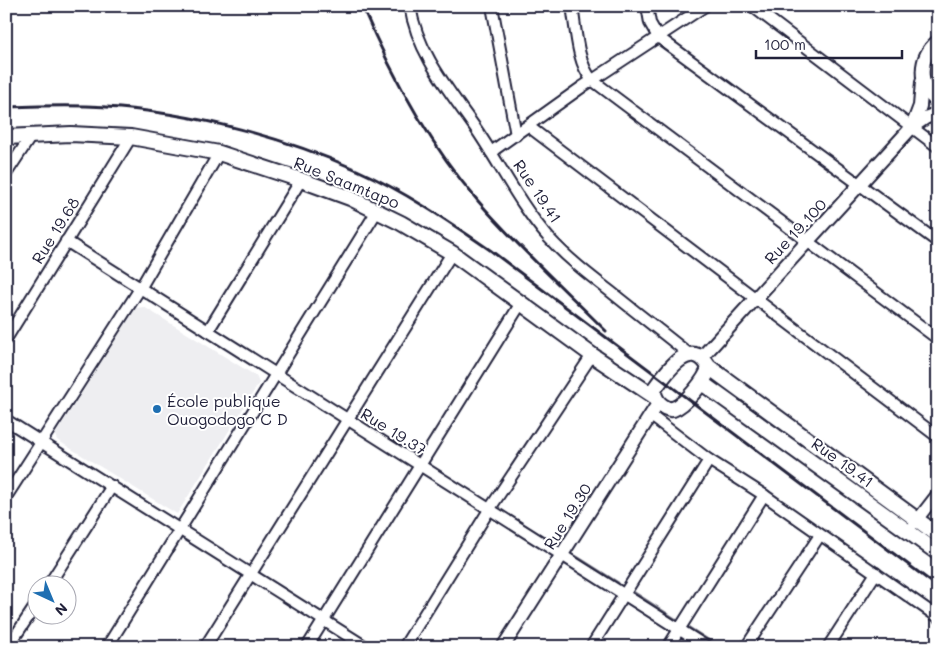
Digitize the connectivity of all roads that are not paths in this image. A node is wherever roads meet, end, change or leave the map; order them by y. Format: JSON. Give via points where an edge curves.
{"nodes":[{"id":1,"x":410,"y":6,"type":"edge"},
{"id":2,"x":492,"y":6,"type":"edge"},
{"id":3,"x":572,"y":6,"type":"edge"},
{"id":4,"x":647,"y":6,"type":"edge"},
{"id":5,"x":705,"y":6,"type":"edge"},
{"id":6,"x":752,"y":6,"type":"edge"},
{"id":7,"x":658,"y":37,"type":"junction"},
{"id":8,"x":937,"y":41,"type":"edge"},
{"id":9,"x":923,"y":77,"type":"junction"},
{"id":10,"x":592,"y":80,"type":"junction"},
{"id":11,"x":938,"y":103,"type":"edge"},
{"id":12,"x":938,"y":113,"type":"edge"},
{"id":13,"x":528,"y":126,"type":"junction"},
{"id":14,"x":912,"y":127,"type":"junction"},
{"id":15,"x":516,"y":135,"type":"junction"},
{"id":16,"x":31,"y":136,"type":"junction"},
{"id":17,"x":131,"y":137,"type":"junction"},
{"id":18,"x":6,"y":138,"type":"edge"},
{"id":19,"x":938,"y":147,"type":"edge"},
{"id":20,"x":491,"y":152,"type":"junction"},
{"id":21,"x":219,"y":154,"type":"junction"},
{"id":22,"x":6,"y":174,"type":"edge"},
{"id":23,"x":302,"y":180,"type":"junction"},
{"id":24,"x":861,"y":184,"type":"junction"},
{"id":25,"x":377,"y":211,"type":"junction"},
{"id":26,"x":66,"y":241,"type":"junction"},
{"id":27,"x":807,"y":241,"type":"junction"},
{"id":28,"x":938,"y":242,"type":"edge"},
{"id":29,"x":452,"y":253,"type":"junction"},
{"id":30,"x":141,"y":287,"type":"junction"},
{"id":31,"x":754,"y":298,"type":"junction"},
{"id":32,"x":521,"y":303,"type":"junction"},
{"id":33,"x":208,"y":331,"type":"junction"},
{"id":34,"x":6,"y":338,"type":"edge"},
{"id":35,"x":938,"y":338,"type":"edge"},
{"id":36,"x":592,"y":355,"type":"junction"},
{"id":37,"x":700,"y":359,"type":"junction"},
{"id":38,"x":277,"y":374,"type":"junction"},
{"id":39,"x":702,"y":383,"type":"junction"},
{"id":40,"x":657,"y":400,"type":"junction"},
{"id":41,"x":650,"y":415,"type":"junction"},
{"id":42,"x":6,"y":420,"type":"edge"},
{"id":43,"x":348,"y":420,"type":"junction"},
{"id":44,"x":938,"y":437,"type":"edge"},
{"id":45,"x":42,"y":441,"type":"junction"},
{"id":46,"x":709,"y":460,"type":"junction"},
{"id":47,"x":421,"y":466,"type":"junction"},
{"id":48,"x":112,"y":486,"type":"junction"},
{"id":49,"x":938,"y":493,"type":"edge"},
{"id":50,"x":764,"y":495,"type":"junction"},
{"id":51,"x":6,"y":497,"type":"edge"},
{"id":52,"x":489,"y":510,"type":"junction"},
{"id":53,"x":918,"y":520,"type":"junction"},
{"id":54,"x":181,"y":529,"type":"junction"},
{"id":55,"x":908,"y":532,"type":"junction"},
{"id":56,"x":820,"y":535,"type":"junction"},
{"id":57,"x":938,"y":535,"type":"edge"},
{"id":58,"x":938,"y":553,"type":"edge"},
{"id":59,"x":562,"y":555,"type":"junction"},
{"id":60,"x":876,"y":573,"type":"junction"},
{"id":61,"x":251,"y":574,"type":"junction"},
{"id":62,"x":54,"y":576,"type":"edge"},
{"id":63,"x":623,"y":594,"type":"junction"},
{"id":64,"x":28,"y":617,"type":"edge"},
{"id":65,"x":938,"y":617,"type":"edge"},
{"id":66,"x":323,"y":620,"type":"junction"},
{"id":67,"x":679,"y":630,"type":"junction"},
{"id":68,"x":10,"y":644,"type":"edge"},
{"id":69,"x":107,"y":647,"type":"edge"},
{"id":70,"x":205,"y":647,"type":"edge"},
{"id":71,"x":307,"y":647,"type":"edge"},
{"id":72,"x":366,"y":647,"type":"edge"},
{"id":73,"x":404,"y":647,"type":"edge"},
{"id":74,"x":503,"y":647,"type":"edge"},
{"id":75,"x":591,"y":647,"type":"edge"},
{"id":76,"x":668,"y":647,"type":"edge"},
{"id":77,"x":707,"y":647,"type":"edge"},
{"id":78,"x":746,"y":647,"type":"edge"},
{"id":79,"x":828,"y":647,"type":"edge"}],
"edges":[{"from":1,"to":20,"type":"street","name":"Rue 19.41","via":[[413,25],[425,52]]},
{"from":2,"to":15,"type":"street"},
{"from":3,"to":10,"type":"street","via":[[582,62]]},
{"from":4,"to":7,"type":"street","via":[[650,23]]},
{"from":5,"to":7,"type":"street"},
{"from":6,"to":14,"type":"street"},
{"from":7,"to":10,"type":"street"},
{"from":7,"to":24,"type":"street"},
{"from":8,"to":9,"type":"street","name":"Rue 19.100","via":[[925,58]]},
{"from":9,"to":11,"type":"street","via":[[926,90]]},
{"from":9,"to":14,"type":"street","name":"Rue 19.100","via":[[920,106]]},
{"from":10,"to":13,"type":"street"},
{"from":10,"to":27,"type":"street"},
{"from":12,"to":14,"type":"street","name":"Rue 19.100"},
{"from":13,"to":15,"type":"street"},
{"from":13,"to":31,"type":"street"},
{"from":14,"to":19,"type":"street"},
{"from":14,"to":24,"type":"street","name":"Rue 19.100"},
{"from":15,"to":20,"type":"street"},
{"from":16,"to":17,"type":"main road","name":"Rue Saamtapo"},
{"from":16,"to":18,"type":"main road","name":"Rue Saamtapo"},
{"from":16,"to":22,"type":"street"},
{"from":17,"to":21,"type":"main road","name":"Rue Saamtapo"},
{"from":17,"to":26,"type":"street","name":"Rue 19.68"},
{"from":20,"to":37,"type":"street","name":"Rue 19.41","via":[[534,219],[572,261]]},
{"from":21,"to":23,"type":"main road","name":"Rue Saamtapo"},
{"from":21,"to":30,"type":"street"},
{"from":23,"to":25,"type":"main road","name":"Rue Saamtapo"},
{"from":23,"to":33,"type":"street"},
{"from":24,"to":27,"type":"street","name":"Rue 19.100"},
{"from":24,"to":28,"type":"street"},
{"from":25,"to":29,"type":"main road","name":"Rue Saamtapo"},
{"from":25,"to":38,"type":"street"},
{"from":26,"to":30,"type":"street","name":"Rue 19.37"},
{"from":26,"to":34,"type":"street","name":"Rue 19.68"},
{"from":27,"to":31,"type":"street","name":"Rue 19.100"},
{"from":27,"to":35,"type":"street"},
{"from":29,"to":32,"type":"main road","name":"Rue Saamtapo"},
{"from":29,"to":43,"type":"street"},
{"from":30,"to":33,"type":"street","name":"Rue 19.37"},
{"from":30,"to":45,"type":"street"},
{"from":31,"to":37,"type":"street","name":"Rue 19.100"},
{"from":31,"to":44,"type":"street"},
{"from":32,"to":36,"type":"main road","name":"Rue Saamtapo"},
{"from":32,"to":47,"type":"street"},
{"from":33,"to":38,"type":"street","name":"Rue 19.37"},
{"from":36,"to":40,"type":"main road","name":"Rue Saamtapo"},
{"from":36,"to":52,"type":"street"},
{"from":37,"to":39,"type":"main road","via":[[708,372]]},
{"from":37,"to":40,"type":"main road","via":[[680,359],[655,388]]},
{"from":37,"to":53,"type":"main road","name":"Rue 19.41"},
{"from":38,"to":43,"type":"street","name":"Rue 19.37"},
{"from":38,"to":54,"type":"street"},
{"from":39,"to":40,"type":"main road","via":[[674,408],[668,408]]},
{"from":39,"to":55,"type":"main road","name":"Rue 19.41"},
{"from":40,"to":41,"type":"street","name":"Rue 19.30"},
{"from":41,"to":46,"type":"street"},
{"from":41,"to":59,"type":"street","name":"Rue 19.30"},
{"from":42,"to":45,"type":"street"},
{"from":43,"to":47,"type":"street","name":"Rue 19.37"},
{"from":43,"to":61,"type":"street"},
{"from":45,"to":48,"type":"street"},
{"from":45,"to":51,"type":"street"},
{"from":46,"to":50,"type":"street"},
{"from":46,"to":63,"type":"street"},
{"from":47,"to":52,"type":"street","name":"Rue 19.37"},
{"from":47,"to":66,"type":"street"},
{"from":48,"to":54,"type":"street"},
{"from":48,"to":62,"type":"street"},
{"from":49,"to":53,"type":"street"},
{"from":50,"to":56,"type":"street"},
{"from":50,"to":67,"type":"street"},
{"from":52,"to":59,"type":"street","name":"Rue 19.37"},
{"from":52,"to":73,"type":"street"},
{"from":53,"to":55,"type":"street"},
{"from":53,"to":57,"type":"main road","name":"Rue 19.41"},
{"from":54,"to":61,"type":"street"},
{"from":54,"to":69,"type":"street"},
{"from":55,"to":58,"type":"main road","name":"Rue 19.41"},
{"from":56,"to":60,"type":"street"},
{"from":56,"to":78,"type":"street"},
{"from":59,"to":63,"type":"street","name":"Rue 19.37"},
{"from":59,"to":74,"type":"street","name":"Rue 19.30"},
{"from":60,"to":65,"type":"street"},
{"from":60,"to":79,"type":"street"},
{"from":61,"to":66,"type":"street"},
{"from":61,"to":70,"type":"street"},
{"from":63,"to":67,"type":"street","name":"Rue 19.37"},
{"from":63,"to":75,"type":"street"},
{"from":64,"to":68,"type":"street"},
{"from":66,"to":71,"type":"street"},
{"from":66,"to":72,"type":"street"},
{"from":67,"to":76,"type":"street"},
{"from":67,"to":77,"type":"street","name":"Rue 19.37"}]}
